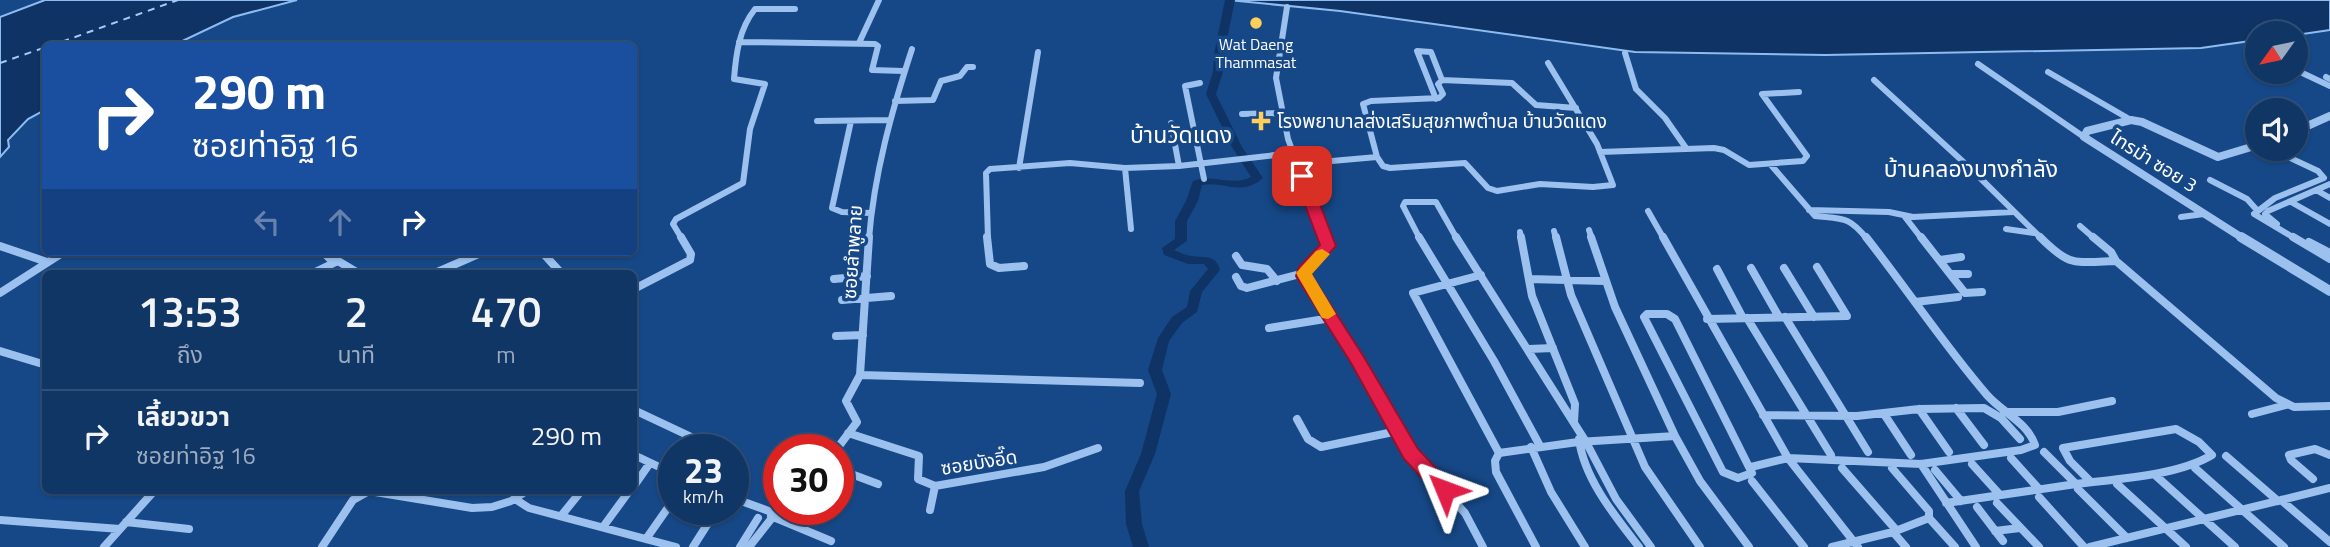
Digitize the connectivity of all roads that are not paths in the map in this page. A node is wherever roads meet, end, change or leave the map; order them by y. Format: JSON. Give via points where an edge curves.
{"nodes":[{"id":1,"x":879,"y":0,"type":"edge"},
{"id":2,"x":1287,"y":7,"type":"dead end"},
{"id":3,"x":795,"y":9,"type":"dead end"},
{"id":4,"x":739,"y":42,"type":"junction"},
{"id":5,"x":859,"y":43,"type":"junction"},
{"id":6,"x":912,"y":49,"type":"dead end"},
{"id":7,"x":1038,"y":52,"type":"dead end"},
{"id":8,"x":1625,"y":53,"type":"dead end"},
{"id":9,"x":1548,"y":63,"type":"dead end"},
{"id":10,"x":1978,"y":64,"type":"dead end"},
{"id":11,"x":973,"y":68,"type":"dead end"},
{"id":12,"x":903,"y":71,"type":"junction"},
{"id":13,"x":2048,"y":72,"type":"dead end"},
{"id":14,"x":2308,"y":76,"type":"edge"},
{"id":15,"x":1442,"y":80,"type":"junction"},
{"id":16,"x":1874,"y":80,"type":"dead end"},
{"id":17,"x":1200,"y":83,"type":"dead end"},
{"id":18,"x":2330,"y":86,"type":"edge"},
{"id":19,"x":1799,"y":92,"type":"dead end"},
{"id":20,"x":1436,"y":99,"type":"junction"},
{"id":21,"x":895,"y":101,"type":"junction"},
{"id":22,"x":1576,"y":108,"type":"junction"},
{"id":23,"x":1283,"y":113,"type":"junction"},
{"id":24,"x":1242,"y":114,"type":"dead end"},
{"id":25,"x":2330,"y":116,"type":"edge"},
{"id":26,"x":890,"y":120,"type":"junction"},
{"id":27,"x":2132,"y":120,"type":"junction"},
{"id":28,"x":817,"y":121,"type":"dead end"},
{"id":29,"x":851,"y":121,"type":"junction"},
{"id":30,"x":1171,"y":123,"type":"dead end"},
{"id":31,"x":2308,"y":126,"type":"edge"},
{"id":32,"x":2084,"y":137,"type":"junction"},
{"id":33,"x":1686,"y":148,"type":"junction"},
{"id":34,"x":2245,"y":148,"type":"edge"},
{"id":35,"x":1601,"y":152,"type":"junction"},
{"id":36,"x":1293,"y":153,"type":"junction"},
{"id":37,"x":1377,"y":157,"type":"junction"},
{"id":38,"x":2297,"y":161,"type":"edge"},
{"id":39,"x":1202,"y":164,"type":"junction"},
{"id":40,"x":1298,"y":164,"type":"junction"},
{"id":41,"x":1771,"y":165,"type":"junction"},
{"id":42,"x":1179,"y":166,"type":"junction"},
{"id":43,"x":1018,"y":168,"type":"junction"},
{"id":44,"x":1125,"y":168,"type":"junction"},
{"id":45,"x":1204,"y":179,"type":"dead end"},
{"id":46,"x":2210,"y":180,"type":"dead end"},
{"id":47,"x":2330,"y":184,"type":"edge"},
{"id":48,"x":2316,"y":190,"type":"junction"},
{"id":49,"x":2330,"y":198,"type":"edge"},
{"id":50,"x":2291,"y":202,"type":"junction"},
{"id":51,"x":2256,"y":209,"type":"junction"},
{"id":52,"x":1808,"y":210,"type":"junction"},
{"id":53,"x":1648,"y":211,"type":"dead end"},
{"id":54,"x":2013,"y":212,"type":"junction"},
{"id":55,"x":871,"y":213,"type":"junction"},
{"id":56,"x":2204,"y":214,"type":"junction"},
{"id":57,"x":1905,"y":217,"type":"junction"},
{"id":58,"x":2181,"y":217,"type":"dead end"},
{"id":59,"x":2330,"y":224,"type":"edge"},
{"id":60,"x":2080,"y":226,"type":"dead end"},
{"id":61,"x":1131,"y":229,"type":"dead end"},
{"id":62,"x":2006,"y":229,"type":"dead end"},
{"id":63,"x":1589,"y":230,"type":"dead end"},
{"id":64,"x":1554,"y":231,"type":"dead end"},
{"id":65,"x":1520,"y":232,"type":"dead end"},
{"id":66,"x":2034,"y":233,"type":"junction"},
{"id":67,"x":0,"y":246,"type":"edge"},
{"id":68,"x":2330,"y":253,"type":"edge"},
{"id":69,"x":57,"y":256,"type":"edge"},
{"id":70,"x":327,"y":256,"type":"edge"},
{"id":71,"x":474,"y":256,"type":"edge"},
{"id":72,"x":546,"y":256,"type":"edge"},
{"id":73,"x":1236,"y":256,"type":"dead end"},
{"id":74,"x":1961,"y":257,"type":"dead end"},
{"id":75,"x":2330,"y":259,"type":"edge"},
{"id":76,"x":1940,"y":260,"type":"junction"},
{"id":77,"x":2116,"y":261,"type":"junction"},
{"id":78,"x":47,"y":262,"type":"junction"},
{"id":79,"x":333,"y":262,"type":"junction"},
{"id":80,"x":1024,"y":266,"type":"dead end"},
{"id":81,"x":1817,"y":267,"type":"dead end"},
{"id":82,"x":1751,"y":268,"type":"dead end"},
{"id":83,"x":1784,"y":268,"type":"dead end"},
{"id":84,"x":1717,"y":269,"type":"dead end"},
{"id":85,"x":318,"y":270,"type":"edge"},
{"id":86,"x":354,"y":270,"type":"edge"},
{"id":87,"x":442,"y":270,"type":"edge"},
{"id":88,"x":558,"y":270,"type":"edge"},
{"id":89,"x":1304,"y":273,"type":"junction"},
{"id":90,"x":1952,"y":274,"type":"junction"},
{"id":91,"x":1968,"y":274,"type":"dead end"},
{"id":92,"x":1481,"y":275,"type":"junction"},
{"id":93,"x":867,"y":276,"type":"junction"},
{"id":94,"x":1236,"y":277,"type":"dead end"},
{"id":95,"x":834,"y":279,"type":"dead end"},
{"id":96,"x":1529,"y":279,"type":"junction"},
{"id":97,"x":1567,"y":280,"type":"junction"},
{"id":98,"x":1277,"y":281,"type":"junction"},
{"id":99,"x":1605,"y":281,"type":"junction"},
{"id":100,"x":1447,"y":283,"type":"junction"},
{"id":101,"x":637,"y":287,"type":"edge"},
{"id":102,"x":2330,"y":291,"type":"edge"},
{"id":103,"x":1982,"y":292,"type":"dead end"},
{"id":104,"x":0,"y":293,"type":"edge"},
{"id":105,"x":891,"y":296,"type":"dead end"},
{"id":106,"x":1958,"y":297,"type":"dead end"},
{"id":107,"x":866,"y":298,"type":"junction"},
{"id":108,"x":842,"y":300,"type":"dead end"},
{"id":109,"x":1915,"y":302,"type":"junction"},
{"id":110,"x":1782,"y":317,"type":"junction"},
{"id":111,"x":1814,"y":317,"type":"junction"},
{"id":112,"x":1331,"y":318,"type":"junction"},
{"id":113,"x":1745,"y":318,"type":"junction"},
{"id":114,"x":1707,"y":319,"type":"junction"},
{"id":115,"x":1269,"y":328,"type":"dead end"},
{"id":116,"x":863,"y":335,"type":"junction"},
{"id":117,"x":836,"y":336,"type":"dead end"},
{"id":118,"x":1553,"y":348,"type":"junction"},
{"id":119,"x":1529,"y":349,"type":"junction"},
{"id":120,"x":0,"y":351,"type":"edge"},
{"id":121,"x":42,"y":364,"type":"edge"},
{"id":122,"x":860,"y":375,"type":"junction"},
{"id":123,"x":1140,"y":383,"type":"dead end"},
{"id":124,"x":2112,"y":401,"type":"dead end"},
{"id":125,"x":2287,"y":405,"type":"junction"},
{"id":126,"x":2330,"y":406,"type":"edge"},
{"id":127,"x":1956,"y":408,"type":"junction"},
{"id":128,"x":1919,"y":409,"type":"junction"},
{"id":129,"x":637,"y":412,"type":"edge"},
{"id":130,"x":2004,"y":412,"type":"junction"},
{"id":131,"x":1806,"y":414,"type":"junction"},
{"id":132,"x":1884,"y":414,"type":"junction"},
{"id":133,"x":2252,"y":414,"type":"dead end"},
{"id":134,"x":1763,"y":415,"type":"junction"},
{"id":135,"x":1846,"y":415,"type":"junction"},
{"id":136,"x":1297,"y":419,"type":"dead end"},
{"id":137,"x":1574,"y":422,"type":"junction"},
{"id":138,"x":1398,"y":431,"type":"junction"},
{"id":139,"x":848,"y":433,"type":"joint"},
{"id":140,"x":684,"y":434,"type":"edge"},
{"id":141,"x":1675,"y":436,"type":"junction"},
{"id":142,"x":1632,"y":438,"type":"junction"},
{"id":143,"x":2020,"y":439,"type":"dead end"},
{"id":144,"x":1582,"y":440,"type":"junction"},
{"id":145,"x":1984,"y":445,"type":"dead end"},
{"id":146,"x":1535,"y":447,"type":"junction"},
{"id":147,"x":1098,"y":448,"type":"dead end"},
{"id":148,"x":1868,"y":452,"type":"dead end"},
{"id":149,"x":1949,"y":452,"type":"dead end"},
{"id":150,"x":2044,"y":452,"type":"dead end"},
{"id":151,"x":1499,"y":453,"type":"junction"},
{"id":152,"x":1831,"y":455,"type":"dead end"},
{"id":153,"x":1911,"y":455,"type":"dead end"},
{"id":154,"x":2330,"y":455,"type":"edge"},
{"id":155,"x":637,"y":456,"type":"edge"},
{"id":156,"x":2225,"y":456,"type":"dead end"},
{"id":157,"x":1788,"y":458,"type":"junction"},
{"id":158,"x":2011,"y":458,"type":"dead end"},
{"id":159,"x":650,"y":463,"type":"junction"},
{"id":160,"x":1922,"y":464,"type":"junction"},
{"id":161,"x":1972,"y":464,"type":"dead end"},
{"id":162,"x":658,"y":467,"type":"edge"},
{"id":163,"x":1751,"y":467,"type":"junction"},
{"id":164,"x":1842,"y":468,"type":"dead end"},
{"id":165,"x":1892,"y":468,"type":"dead end"},
{"id":166,"x":2195,"y":468,"type":"dead end"},
{"id":167,"x":1935,"y":470,"type":"dead end"},
{"id":168,"x":854,"y":475,"type":"edge"},
{"id":169,"x":2155,"y":475,"type":"dead end"},
{"id":170,"x":2313,"y":479,"type":"dead end"},
{"id":171,"x":637,"y":481,"type":"edge"},
{"id":172,"x":1752,"y":481,"type":"dead end"},
{"id":173,"x":2091,"y":482,"type":"junction"},
{"id":174,"x":878,"y":484,"type":"dead end"},
{"id":175,"x":2117,"y":484,"type":"dead end"},
{"id":176,"x":935,"y":485,"type":"junction"},
{"id":177,"x":2077,"y":486,"type":"junction"},
{"id":178,"x":2326,"y":489,"type":"edge"},
{"id":179,"x":2039,"y":493,"type":"junction"},
{"id":180,"x":151,"y":494,"type":"edge"},
{"id":181,"x":364,"y":494,"type":"edge"},
{"id":182,"x":384,"y":494,"type":"edge"},
{"id":183,"x":522,"y":494,"type":"edge"},
{"id":184,"x":579,"y":494,"type":"edge"},
{"id":185,"x":628,"y":494,"type":"edge"},
{"id":186,"x":515,"y":499,"type":"junction"},
{"id":187,"x":1998,"y":499,"type":"junction"},
{"id":188,"x":1611,"y":500,"type":"junction"},
{"id":189,"x":1961,"y":501,"type":"junction"},
{"id":190,"x":2280,"y":501,"type":"junction"},
{"id":191,"x":1946,"y":503,"type":"junction"},
{"id":192,"x":1977,"y":507,"type":"dead end"},
{"id":193,"x":929,"y":510,"type":"dead end"},
{"id":194,"x":2242,"y":510,"type":"junction"},
{"id":195,"x":561,"y":516,"type":"junction"},
{"id":196,"x":758,"y":518,"type":"dead end"},
{"id":197,"x":1929,"y":518,"type":"junction"},
{"id":198,"x":2204,"y":519,"type":"junction"},
{"id":199,"x":0,"y":520,"type":"edge"},
{"id":200,"x":658,"y":522,"type":"edge"},
{"id":201,"x":123,"y":525,"type":"junction"},
{"id":202,"x":707,"y":525,"type":"edge"},
{"id":203,"x":766,"y":525,"type":"edge"},
{"id":204,"x":799,"y":525,"type":"edge"},
{"id":205,"x":603,"y":527,"type":"junction"},
{"id":206,"x":2020,"y":527,"type":"junction"},
{"id":207,"x":189,"y":529,"type":"dead end"},
{"id":208,"x":2165,"y":529,"type":"junction"},
{"id":209,"x":1895,"y":531,"type":"junction"},
{"id":210,"x":1996,"y":531,"type":"junction"},
{"id":211,"x":2127,"y":538,"type":"junction"},
{"id":212,"x":646,"y":539,"type":"junction"},
{"id":213,"x":831,"y":541,"type":"dead end"},
{"id":214,"x":2003,"y":541,"type":"dead end"},
{"id":215,"x":2330,"y":542,"type":"edge"},
{"id":216,"x":1856,"y":544,"type":"edge"},
{"id":217,"x":104,"y":547,"type":"edge"},
{"id":218,"x":322,"y":547,"type":"edge"},
{"id":219,"x":676,"y":547,"type":"edge"},
{"id":220,"x":693,"y":547,"type":"edge"},
{"id":221,"x":740,"y":547,"type":"edge"},
{"id":222,"x":749,"y":547,"type":"edge"},
{"id":223,"x":1483,"y":547,"type":"edge"},
{"id":224,"x":1536,"y":547,"type":"edge"},
{"id":225,"x":1585,"y":547,"type":"edge"},
{"id":226,"x":1639,"y":547,"type":"edge"},
{"id":227,"x":1651,"y":547,"type":"edge"},
{"id":228,"x":1700,"y":547,"type":"edge"},
{"id":229,"x":1749,"y":547,"type":"edge"},
{"id":230,"x":1804,"y":547,"type":"edge"},
{"id":231,"x":1832,"y":547,"type":"edge"},
{"id":232,"x":1906,"y":547,"type":"edge"},
{"id":233,"x":1955,"y":547,"type":"edge"},
{"id":234,"x":1976,"y":547,"type":"edge"},
{"id":235,"x":2039,"y":547,"type":"edge"},
{"id":236,"x":2084,"y":547,"type":"edge"},
{"id":237,"x":2090,"y":547,"type":"edge"},
{"id":238,"x":2186,"y":547,"type":"edge"},
{"id":239,"x":2235,"y":547,"type":"edge"},
{"id":240,"x":2284,"y":547,"type":"edge"}],
"edges":[{"from":1,"to":5,"type":"street"},
{"from":2,"to":23,"type":"street","via":[[1276,74]]},
{"from":3,"to":4,"type":"street","via":[[755,9]]},
{"from":4,"to":5,"type":"street"},
{"from":4,"to":101,"type":"street","via":[[734,79],[765,84],[750,129],[743,183],[677,219],[673,224],[690,260]]},
{"from":5,"to":12,"type":"street","via":[[878,46],[872,70]]},
{"from":6,"to":12,"type":"street","name":"ซอยลำพูลาย"},
{"from":7,"to":43,"type":"street"},
{"from":8,"to":33,"type":"street","via":[[1636,89]]},
{"from":9,"to":22,"type":"street"},
{"from":10,"to":32,"type":"street"},
{"from":11,"to":21,"type":"street","via":[[941,81],[933,100]]},
{"from":12,"to":21,"type":"street","name":"ซอยลำพูลาย"},
{"from":13,"to":27,"type":"street"},
{"from":14,"to":18,"type":"street"},
{"from":15,"to":20,"type":"street","via":[[1438,84],[1443,96]]},
{"from":15,"to":20,"type":"street","via":[[1431,52],[1417,51]]},
{"from":15,"to":22,"type":"street","via":[[1512,82],[1536,105]]},
{"from":16,"to":54,"type":"street"},
{"from":17,"to":39,"type":"street","via":[[1185,86]]},
{"from":19,"to":41,"type":"street","via":[[1762,94],[1807,156],[1803,161]]},
{"from":20,"to":37,"type":"street","via":[[1363,104]]},
{"from":21,"to":26,"type":"street","name":"ซอยลำพูลาย"},
{"from":22,"to":35,"type":"street"},
{"from":23,"to":24,"type":"street"},
{"from":23,"to":36,"type":"street"},
{"from":25,"to":31,"type":"street"},
{"from":26,"to":29,"type":"street"},
{"from":26,"to":55,"type":"street","name":"ซอยลำพูลาย"},
{"from":27,"to":32,"type":"street","name":"ไทรม้า ซอย 3","via":[[2087,131]]},
{"from":27,"to":34,"type":"street","name":"ไทรม้า ซอย 3","via":[[2218,156]]},
{"from":28,"to":29,"type":"street"},
{"from":29,"to":55,"type":"street","via":[[832,208]]},
{"from":30,"to":42,"type":"street"},
{"from":32,"to":56,"type":"street","name":"ไทรม้า ซอย 3"},
{"from":33,"to":35,"type":"street"},
{"from":33,"to":41,"type":"street","via":[[1720,149],[1744,163]]},
{"from":35,"to":37,"type":"street","via":[[1614,180],[1611,186],[1534,185],[1506,191],[1488,188],[1475,168],[1465,163],[1390,168]]},
{"from":36,"to":39,"type":"street"},
{"from":36,"to":40,"type":"street"},
{"from":37,"to":40,"type":"street"},
{"from":38,"to":51,"type":"street","via":[[2324,178]]},
{"from":39,"to":42,"type":"street"},
{"from":39,"to":45,"type":"street"},
{"from":40,"to":89,"type":"street","via":[[1328,246]]},
{"from":41,"to":52,"type":"street"},
{"from":42,"to":44,"type":"street"},
{"from":43,"to":44,"type":"street","via":[[1070,163]]},
{"from":43,"to":80,"type":"street","via":[[986,172],[985,212],[991,266]]},
{"from":44,"to":61,"type":"street"},
{"from":46,"to":51,"type":"street"},
{"from":47,"to":48,"type":"street"},
{"from":48,"to":49,"type":"street"},
{"from":48,"to":50,"type":"street"},
{"from":50,"to":59,"type":"street"},
{"from":50,"to":68,"type":"street","via":[[2265,214]]},
{"from":51,"to":75,"type":"street","via":[[2257,217]]},
{"from":52,"to":57,"type":"street","via":[[1889,212]]},
{"from":52,"to":109,"type":"street","via":[[1819,219],[1854,222]]},
{"from":53,"to":114,"type":"street"},
{"from":54,"to":57,"type":"street"},
{"from":54,"to":66,"type":"street"},
{"from":55,"to":93,"type":"street","name":"ซอยลำพูลาย"},
{"from":56,"to":58,"type":"street"},
{"from":56,"to":102,"type":"street","name":"ไทรม้า ซอย 3"},
{"from":57,"to":76,"type":"street"},
{"from":60,"to":77,"type":"street"},
{"from":62,"to":66,"type":"street"},
{"from":63,"to":99,"type":"street"},
{"from":64,"to":97,"type":"street"},
{"from":65,"to":96,"type":"street"},
{"from":66,"to":77,"type":"street","via":[[2066,261]]},
{"from":67,"to":78,"type":"street"},
{"from":69,"to":78,"type":"street"},
{"from":70,"to":79,"type":"street"},
{"from":71,"to":87,"type":"street"},
{"from":72,"to":88,"type":"street"},
{"from":73,"to":98,"type":"street","via":[[1245,267],[1266,269]]},
{"from":74,"to":76,"type":"street"},
{"from":76,"to":90,"type":"street"},
{"from":77,"to":125,"type":"street"},
{"from":78,"to":104,"type":"street"},
{"from":79,"to":85,"type":"street"},
{"from":79,"to":86,"type":"street","via":[[342,261]]},
{"from":81,"to":111,"type":"street","via":[[1848,315]]},
{"from":82,"to":110,"type":"street"},
{"from":83,"to":111,"type":"street"},
{"from":84,"to":113,"type":"street"},
{"from":89,"to":98,"type":"street"},
{"from":89,"to":112,"type":"street"},
{"from":90,"to":91,"type":"street"},
{"from":90,"to":103,"type":"street","via":[[1965,293]]},
{"from":92,"to":100,"type":"street"},
{"from":92,"to":100,"type":"street","via":[[1436,202],[1405,202],[1412,225]]},
{"from":92,"to":119,"type":"street"},
{"from":93,"to":95,"type":"street"},
{"from":93,"to":107,"type":"street","name":"ซอยลำพูลาย"},
{"from":94,"to":98,"type":"street","via":[[1247,288]]},
{"from":96,"to":97,"type":"street"},
{"from":96,"to":118,"type":"street"},
{"from":97,"to":99,"type":"street"},
{"from":97,"to":142,"type":"street"},
{"from":99,"to":141,"type":"street"},
{"from":100,"to":146,"type":"street","via":[[1494,361]]},
{"from":100,"to":151,"type":"street","via":[[1416,290],[1413,295]]},
{"from":105,"to":107,"type":"street"},
{"from":106,"to":109,"type":"street"},
{"from":107,"to":108,"type":"street"},
{"from":107,"to":116,"type":"street","name":"ซอยลำพูลาย"},
{"from":109,"to":130,"type":"street"},
{"from":110,"to":111,"type":"street"},
{"from":110,"to":113,"type":"street"},
{"from":110,"to":135,"type":"street"},
{"from":112,"to":115,"type":"street"},
{"from":112,"to":138,"type":"street"},
{"from":113,"to":114,"type":"street"},
{"from":113,"to":131,"type":"street"},
{"from":114,"to":134,"type":"street"},
{"from":116,"to":117,"type":"street"},
{"from":116,"to":122,"type":"street","name":"ซอยลำพูลาย"},
{"from":118,"to":119,"type":"street"},
{"from":118,"to":137,"type":"street","via":[[1575,404]]},
{"from":119,"to":137,"type":"street"},
{"from":120,"to":121,"type":"street"},
{"from":122,"to":123,"type":"street"},
{"from":122,"to":139,"type":"street","name":"ซอยลำพูลาย","via":[[846,401],[857,422]]},
{"from":124,"to":130,"type":"street","via":[[2058,412]]},
{"from":125,"to":126,"type":"street"},
{"from":125,"to":133,"type":"street"},
{"from":127,"to":128,"type":"street"},
{"from":127,"to":143,"type":"street","via":[[1989,410]]},
{"from":127,"to":145,"type":"street"},
{"from":128,"to":132,"type":"street"},
{"from":128,"to":149,"type":"street"},
{"from":129,"to":140,"type":"street"},
{"from":130,"to":160,"type":"street","via":[[2032,436],[2035,445]]},
{"from":131,"to":134,"type":"street"},
{"from":131,"to":135,"type":"street"},
{"from":131,"to":152,"type":"street"},
{"from":132,"to":135,"type":"street"},
{"from":132,"to":153,"type":"street"},
{"from":134,"to":157,"type":"street"},
{"from":135,"to":148,"type":"street"},
{"from":136,"to":138,"type":"street","via":[[1308,439],[1321,447]]},
{"from":137,"to":144,"type":"street"},
{"from":138,"to":223,"type":"street","via":[[1419,465],[1465,513]]},
{"from":139,"to":176,"type":"street","name":"ซอยบังอี๊ด","via":[[919,456],[918,479]]},
{"from":141,"to":142,"type":"street"},
{"from":141,"to":229,"type":"street","via":[[1700,481]]},
{"from":142,"to":144,"type":"street"},
{"from":142,"to":228,"type":"street","via":[[1650,477]]},
{"from":144,"to":146,"type":"street"},
{"from":144,"to":188,"type":"street","via":[[1584,460]]},
{"from":146,"to":151,"type":"street"},
{"from":146,"to":225,"type":"street","via":[[1551,492]]},
{"from":147,"to":176,"type":"street","name":"ซอยบังอี๊ด","via":[[1044,467]]},
{"from":150,"to":177,"type":"street"},
{"from":151,"to":224,"type":"street","via":[[1494,461],[1496,472]]},
{"from":154,"to":170,"type":"street","via":[[2315,449],[2288,455]]},
{"from":155,"to":159,"type":"street"},
{"from":156,"to":190,"type":"street"},
{"from":157,"to":160,"type":"street"},
{"from":157,"to":163,"type":"street"},
{"from":157,"to":216,"type":"street"},
{"from":158,"to":179,"type":"street"},
{"from":159,"to":162,"type":"street"},
{"from":159,"to":171,"type":"street"},
{"from":160,"to":191,"type":"street"},
{"from":161,"to":187,"type":"street"},
{"from":163,"to":163,"type":"street","via":[[1748,476],[1732,478],[1723,472],[1645,315],[1675,318]]},
{"from":164,"to":209,"type":"street"},
{"from":165,"to":197,"type":"street","via":[[1929,512]]},
{"from":166,"to":194,"type":"street"},
{"from":167,"to":189,"type":"street"},
{"from":168,"to":174,"type":"street"},
{"from":169,"to":198,"type":"street"},
{"from":172,"to":230,"type":"street"},
{"from":173,"to":173,"type":"street","via":[[2063,449],[2176,429],[2212,456],[2201,462]]},
{"from":173,"to":177,"type":"street"},
{"from":175,"to":208,"type":"street"},
{"from":176,"to":193,"type":"street"},
{"from":177,"to":179,"type":"street"},
{"from":177,"to":211,"type":"street"},
{"from":178,"to":190,"type":"street"},
{"from":179,"to":187,"type":"street"},
{"from":179,"to":236,"type":"street"},
{"from":180,"to":201,"type":"street"},
{"from":181,"to":218,"type":"street","via":[[353,500]]},
{"from":182,"to":186,"type":"street","via":[[461,509]]},
{"from":183,"to":186,"type":"street"},
{"from":184,"to":195,"type":"street"},
{"from":185,"to":205,"type":"street"},
{"from":186,"to":195,"type":"street","via":[[529,508]]},
{"from":187,"to":189,"type":"street"},
{"from":187,"to":206,"type":"street"},
{"from":188,"to":226,"type":"street"},
{"from":188,"to":227,"type":"street"},
{"from":189,"to":191,"type":"street"},
{"from":190,"to":194,"type":"street"},
{"from":190,"to":215,"type":"street"},
{"from":191,"to":234,"type":"street"},
{"from":192,"to":210,"type":"street"},
{"from":194,"to":198,"type":"street"},
{"from":194,"to":240,"type":"street"},
{"from":195,"to":205,"type":"street"},
{"from":196,"to":221,"type":"street"},
{"from":197,"to":209,"type":"street"},
{"from":197,"to":233,"type":"street"},
{"from":198,"to":208,"type":"street"},
{"from":198,"to":239,"type":"street"},
{"from":199,"to":201,"type":"street"},
{"from":200,"to":212,"type":"street"},
{"from":201,"to":207,"type":"street"},
{"from":201,"to":217,"type":"street"},
{"from":202,"to":220,"type":"street"},
{"from":203,"to":222,"type":"street"},
{"from":204,"to":213,"type":"street"},
{"from":205,"to":212,"type":"street"},
{"from":206,"to":210,"type":"street"},
{"from":206,"to":235,"type":"street"},
{"from":208,"to":211,"type":"street"},
{"from":208,"to":238,"type":"street"},
{"from":209,"to":216,"type":"street"},
{"from":209,"to":232,"type":"street"},
{"from":210,"to":214,"type":"street"},
{"from":211,"to":237,"type":"street"},
{"from":212,"to":219,"type":"street"},
{"from":216,"to":231,"type":"street"}]}
